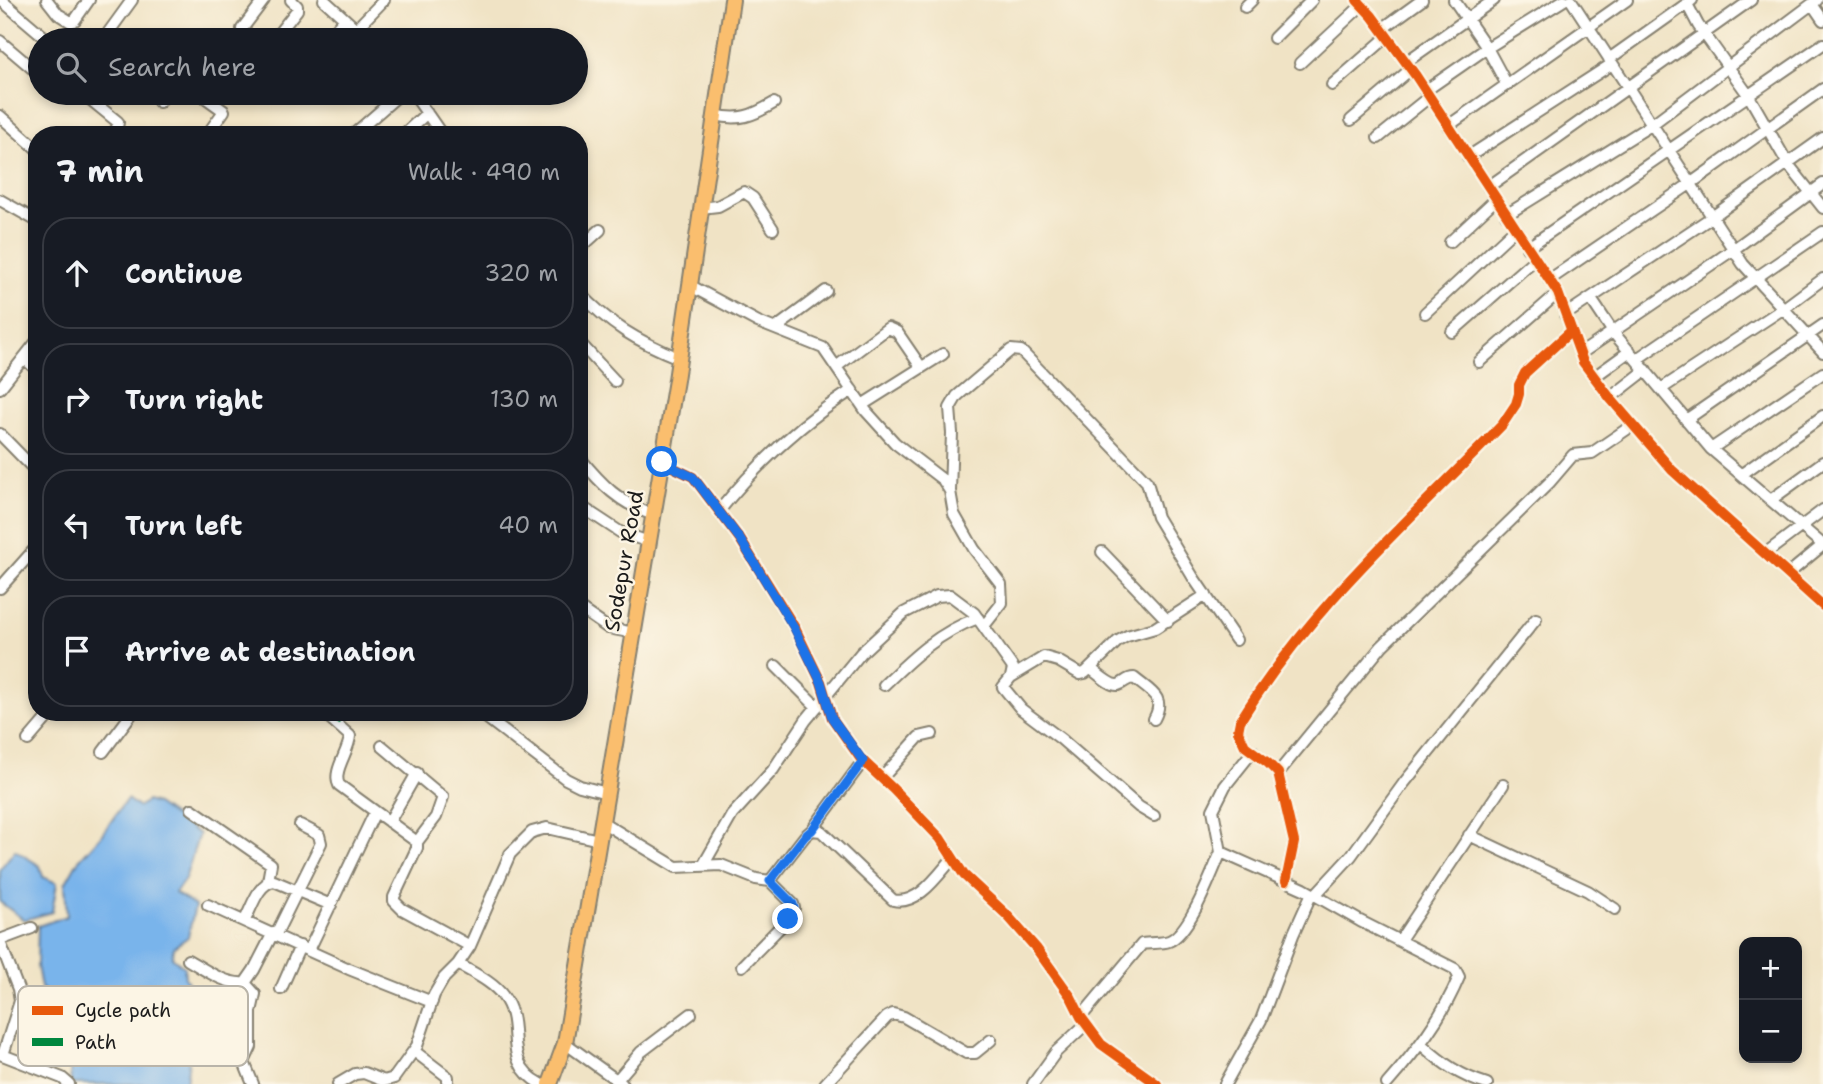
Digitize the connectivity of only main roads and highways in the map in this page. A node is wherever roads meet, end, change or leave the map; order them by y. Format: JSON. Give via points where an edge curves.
{"nodes":[{"id":1,"x":732,"y":0,"type":"edge"},
{"id":2,"x":550,"y":1084,"type":"edge"}],
"edges":[{"from":1,"to":2,"type":"main road","name":"Sodepur Road","via":[[634,633],[565,1043]]}]}
